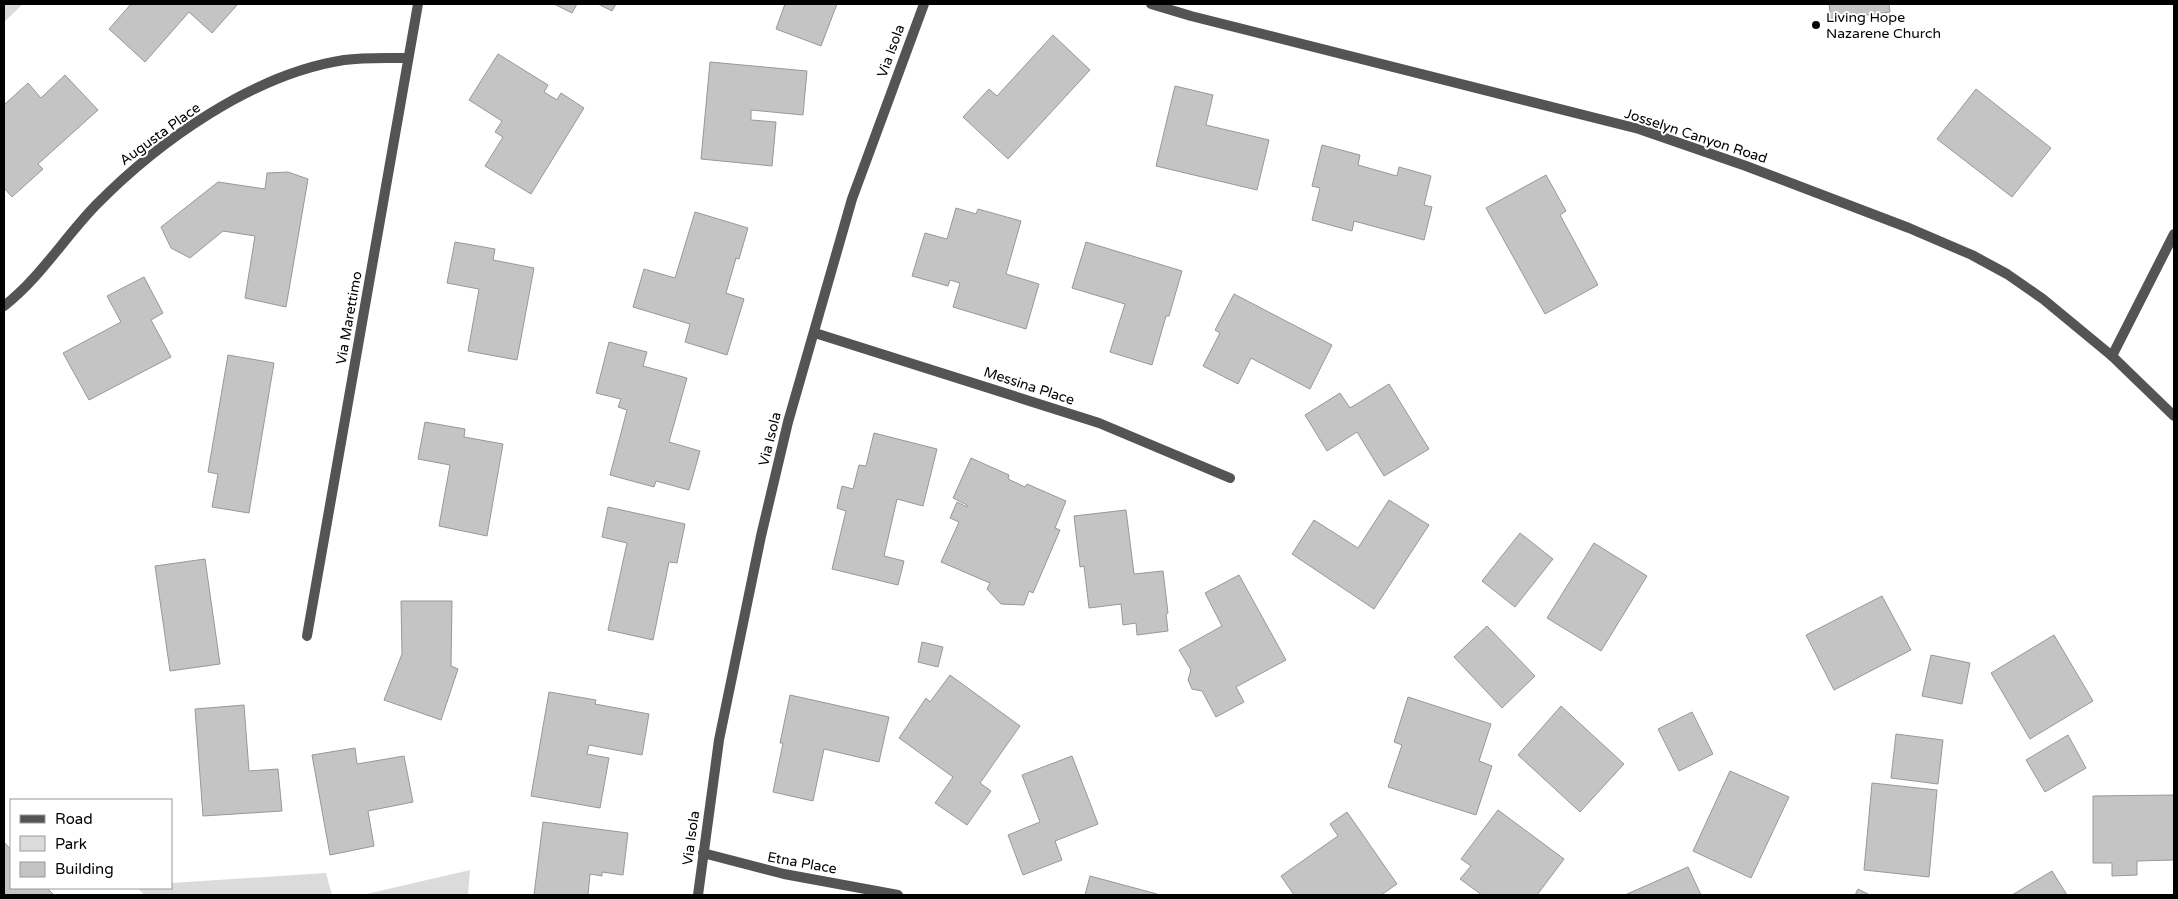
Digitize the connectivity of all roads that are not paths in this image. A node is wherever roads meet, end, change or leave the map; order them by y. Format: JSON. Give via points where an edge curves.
{"nodes":[{"id":1,"x":418,"y":4,"type":"edge"},
{"id":2,"x":924,"y":4,"type":"edge"},
{"id":3,"x":1151,"y":4,"type":"edge"},
{"id":4,"x":408,"y":58,"type":"junction"},
{"id":5,"x":2174,"y":234,"type":"edge"},
{"id":6,"x":4,"y":306,"type":"edge"},
{"id":7,"x":815,"y":333,"type":"junction"},
{"id":8,"x":2112,"y":356,"type":"junction"},
{"id":9,"x":2174,"y":416,"type":"edge"},
{"id":10,"x":1230,"y":478,"type":"dead end"},
{"id":11,"x":307,"y":636,"type":"dead end"},
{"id":12,"x":703,"y":853,"type":"junction"},
{"id":13,"x":698,"y":895,"type":"edge"},
{"id":14,"x":898,"y":895,"type":"edge"}],
"edges":[{"from":1,"to":4,"type":"street","name":"Via Marettimo"},
{"from":2,"to":7,"type":"street","name":"Via Isola","via":[[852,199]]},
{"from":3,"to":8,"type":"street","name":"Josselyn Canyon Road","via":[[1639,130],[1746,166],[1972,255],[2043,299]]},
{"from":4,"to":6,"type":"street","name":"Augusta Place","via":[[344,60],[288,75],[257,88],[187,128],[152,154],[101,200],[37,274]]},
{"from":4,"to":11,"type":"street","name":"Via Marettimo"},
{"from":5,"to":8,"type":"street"},
{"from":7,"to":10,"type":"street","name":"Messina Place","via":[[1099,423]]},
{"from":7,"to":12,"type":"street","name":"Via Isola","via":[[788,422],[761,536],[719,740]]},
{"from":8,"to":9,"type":"street","name":"Josselyn Canyon Road"},
{"from":12,"to":13,"type":"street","name":"Via Isola"},
{"from":12,"to":14,"type":"street","name":"Etna Place","via":[[784,874]]}]}
